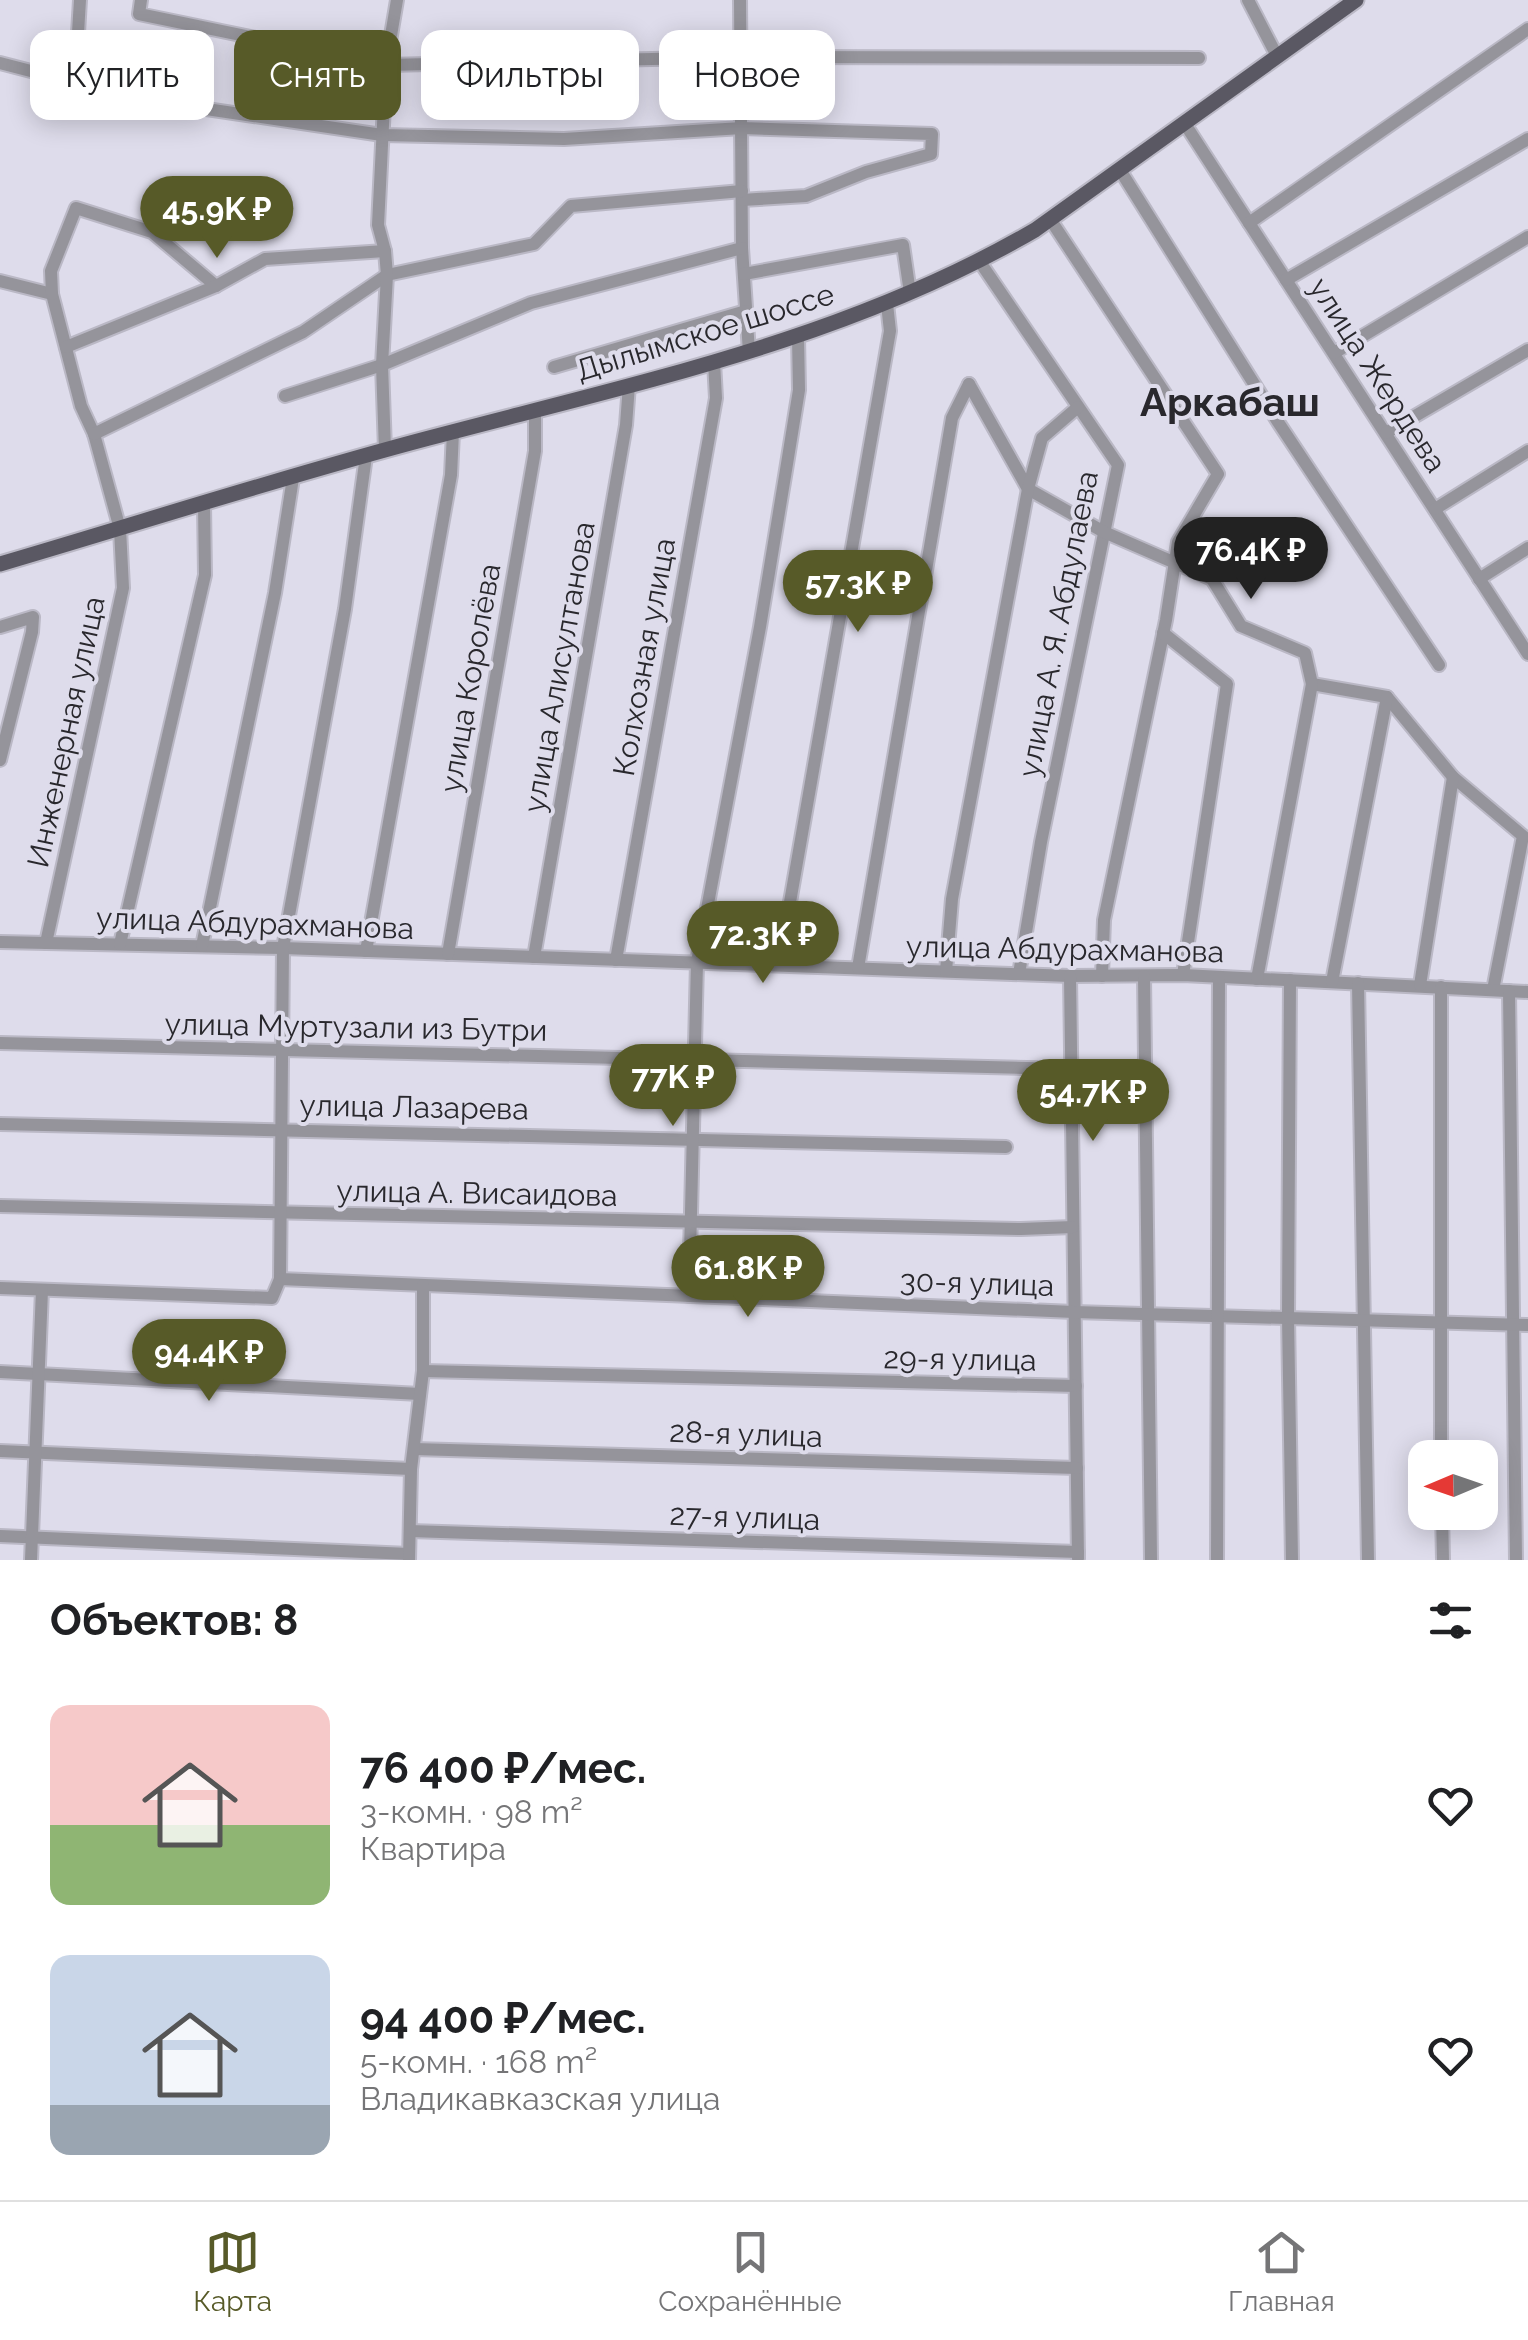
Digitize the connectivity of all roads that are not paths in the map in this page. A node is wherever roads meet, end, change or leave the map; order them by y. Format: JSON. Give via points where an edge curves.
{"nodes":[{"id":1,"x":80,"y":0,"type":"edge"},
{"id":2,"x":140,"y":0,"type":"edge"},
{"id":3,"x":396,"y":0,"type":"edge"},
{"id":4,"x":740,"y":0,"type":"edge"},
{"id":5,"x":1248,"y":0,"type":"edge"},
{"id":6,"x":1356,"y":0,"type":"edge"},
{"id":7,"x":78,"y":30,"type":"edge"},
{"id":8,"x":391,"y":30,"type":"edge"},
{"id":9,"x":741,"y":30,"type":"edge"},
{"id":10,"x":1528,"y":30,"type":"edge"},
{"id":11,"x":234,"y":34,"type":"edge"},
{"id":12,"x":1277,"y":56,"type":"junction"},
{"id":13,"x":835,"y":57,"type":"edge"},
{"id":14,"x":1198,"y":58,"type":"dead end"},
{"id":15,"x":659,"y":59,"type":"edge"},
{"id":16,"x":0,"y":63,"type":"edge"},
{"id":17,"x":401,"y":65,"type":"edge"},
{"id":18,"x":30,"y":71,"type":"edge"},
{"id":19,"x":214,"y":110,"type":"edge"},
{"id":20,"x":383,"y":120,"type":"edge"},
{"id":21,"x":742,"y":120,"type":"edge"},
{"id":22,"x":1185,"y":124,"type":"junction"},
{"id":23,"x":742,"y":128,"type":"junction"},
{"id":24,"x":382,"y":134,"type":"junction"},
{"id":25,"x":1528,"y":139,"type":"edge"},
{"id":26,"x":1120,"y":170,"type":"junction"},
{"id":27,"x":742,"y":195,"type":"junction"},
{"id":28,"x":1050,"y":219,"type":"junction"},
{"id":29,"x":1249,"y":223,"type":"junction"},
{"id":30,"x":1528,"y":237,"type":"edge"},
{"id":31,"x":742,"y":248,"type":"junction"},
{"id":32,"x":385,"y":252,"type":"junction"},
{"id":33,"x":980,"y":262,"type":"junction"},
{"id":34,"x":387,"y":274,"type":"junction"},
{"id":35,"x":744,"y":274,"type":"junction"},
{"id":36,"x":1286,"y":280,"type":"junction"},
{"id":37,"x":0,"y":281,"type":"edge"},
{"id":38,"x":216,"y":286,"type":"junction"},
{"id":39,"x":910,"y":293,"type":"junction"},
{"id":40,"x":52,"y":294,"type":"junction"},
{"id":41,"x":886,"y":304,"type":"junction"},
{"id":42,"x":746,"y":311,"type":"junction"},
{"id":43,"x":798,"y":337,"type":"junction"},
{"id":44,"x":66,"y":348,"type":"junction"},
{"id":45,"x":1528,"y":350,"type":"edge"},
{"id":46,"x":749,"y":352,"type":"junction"},
{"id":47,"x":1334,"y":353,"type":"junction"},
{"id":48,"x":714,"y":362,"type":"junction"},
{"id":49,"x":382,"y":364,"type":"junction"},
{"id":50,"x":554,"y":367,"type":"dead end"},
{"id":51,"x":628,"y":385,"type":"junction"},
{"id":52,"x":285,"y":396,"type":"dead end"},
{"id":53,"x":1078,"y":406,"type":"junction"},
{"id":54,"x":535,"y":410,"type":"junction"},
{"id":55,"x":453,"y":432,"type":"junction"},
{"id":56,"x":1386,"y":433,"type":"junction"},
{"id":57,"x":94,"y":434,"type":"junction"},
{"id":58,"x":385,"y":450,"type":"junction"},
{"id":59,"x":1528,"y":451,"type":"edge"},
{"id":60,"x":366,"y":456,"type":"junction"},
{"id":61,"x":293,"y":478,"type":"junction"},
{"id":62,"x":1028,"y":488,"type":"junction"},
{"id":63,"x":204,"y":504,"type":"junction"},
{"id":64,"x":1434,"y":509,"type":"junction"},
{"id":65,"x":120,"y":528,"type":"junction"},
{"id":66,"x":1104,"y":532,"type":"junction"},
{"id":67,"x":1528,"y":548,"type":"edge"},
{"id":68,"x":1175,"y":563,"type":"junction"},
{"id":69,"x":0,"y":564,"type":"edge"},
{"id":70,"x":1480,"y":579,"type":"junction"},
{"id":71,"x":1165,"y":626,"type":"junction"},
{"id":72,"x":0,"y":627,"type":"edge"},
{"id":73,"x":1526,"y":647,"type":"edge"},
{"id":74,"x":1439,"y":664,"type":"dead end"},
{"id":75,"x":1312,"y":684,"type":"junction"},
{"id":76,"x":1386,"y":697,"type":"junction"},
{"id":77,"x":4,"y":728,"type":"edge"},
{"id":78,"x":0,"y":760,"type":"edge"},
{"id":79,"x":1453,"y":777,"type":"junction"},
{"id":80,"x":0,"y":942,"type":"edge"},
{"id":81,"x":46,"y":943,"type":"junction"},
{"id":82,"x":120,"y":944,"type":"junction"},
{"id":83,"x":202,"y":946,"type":"junction"},
{"id":84,"x":283,"y":948,"type":"junction"},
{"id":85,"x":366,"y":951,"type":"junction"},
{"id":86,"x":448,"y":954,"type":"junction"},
{"id":87,"x":534,"y":957,"type":"junction"},
{"id":88,"x":616,"y":960,"type":"junction"},
{"id":89,"x":696,"y":962,"type":"junction"},
{"id":90,"x":779,"y":965,"type":"junction"},
{"id":91,"x":858,"y":968,"type":"junction"},
{"id":92,"x":946,"y":971,"type":"junction"},
{"id":93,"x":1019,"y":974,"type":"junction"},
{"id":94,"x":1183,"y":975,"type":"junction"},
{"id":95,"x":1070,"y":976,"type":"junction"},
{"id":96,"x":1102,"y":976,"type":"junction"},
{"id":97,"x":1144,"y":976,"type":"junction"},
{"id":98,"x":1219,"y":977,"type":"junction"},
{"id":99,"x":1256,"y":979,"type":"junction"},
{"id":100,"x":1290,"y":980,"type":"junction"},
{"id":101,"x":1332,"y":982,"type":"junction"},
{"id":102,"x":1358,"y":983,"type":"junction"},
{"id":103,"x":1420,"y":985,"type":"junction"},
{"id":104,"x":1440,"y":988,"type":"junction"},
{"id":105,"x":1492,"y":990,"type":"junction"},
{"id":106,"x":1509,"y":991,"type":"junction"},
{"id":107,"x":1528,"y":992,"type":"edge"},
{"id":108,"x":0,"y":1043,"type":"edge"},
{"id":109,"x":280,"y":1050,"type":"junction"},
{"id":110,"x":696,"y":1060,"type":"junction"},
{"id":111,"x":1070,"y":1069,"type":"junction"},
{"id":112,"x":0,"y":1124,"type":"edge"},
{"id":113,"x":280,"y":1129,"type":"junction"},
{"id":114,"x":694,"y":1140,"type":"junction"},
{"id":115,"x":1006,"y":1147,"type":"dead end"},
{"id":116,"x":0,"y":1206,"type":"edge"},
{"id":117,"x":280,"y":1214,"type":"junction"},
{"id":118,"x":692,"y":1222,"type":"junction"},
{"id":119,"x":1074,"y":1227,"type":"junction"},
{"id":120,"x":280,"y":1279,"type":"junction"},
{"id":121,"x":423,"y":1285,"type":"junction"},
{"id":122,"x":0,"y":1288,"type":"edge"},
{"id":123,"x":42,"y":1290,"type":"junction"},
{"id":124,"x":689,"y":1296,"type":"junction"},
{"id":125,"x":1074,"y":1312,"type":"junction"},
{"id":126,"x":1148,"y":1312,"type":"junction"},
{"id":127,"x":1216,"y":1314,"type":"junction"},
{"id":128,"x":1288,"y":1317,"type":"junction"},
{"id":129,"x":1362,"y":1319,"type":"junction"},
{"id":130,"x":1439,"y":1322,"type":"junction"},
{"id":131,"x":1521,"y":1324,"type":"edge"},
{"id":132,"x":0,"y":1372,"type":"edge"},
{"id":133,"x":422,"y":1372,"type":"junction"},
{"id":134,"x":39,"y":1374,"type":"junction"},
{"id":135,"x":1076,"y":1386,"type":"junction"},
{"id":136,"x":420,"y":1394,"type":"junction"},
{"id":137,"x":1442,"y":1440,"type":"edge"},
{"id":138,"x":414,"y":1449,"type":"junction"},
{"id":139,"x":0,"y":1450,"type":"edge"},
{"id":140,"x":36,"y":1452,"type":"junction"},
{"id":141,"x":412,"y":1468,"type":"junction"},
{"id":142,"x":1077,"y":1468,"type":"junction"},
{"id":143,"x":1442,"y":1530,"type":"edge"},
{"id":144,"x":410,"y":1532,"type":"junction"},
{"id":145,"x":0,"y":1536,"type":"edge"},
{"id":146,"x":32,"y":1537,"type":"junction"},
{"id":147,"x":1078,"y":1556,"type":"edge"},
{"id":148,"x":409,"y":1557,"type":"edge"},
{"id":149,"x":32,"y":1560,"type":"edge"},
{"id":150,"x":1151,"y":1560,"type":"edge"},
{"id":151,"x":1217,"y":1560,"type":"edge"},
{"id":152,"x":1292,"y":1560,"type":"edge"},
{"id":153,"x":1368,"y":1560,"type":"edge"},
{"id":154,"x":1443,"y":1560,"type":"edge"},
{"id":155,"x":1516,"y":1560,"type":"edge"}],
"edges":[{"from":1,"to":7,"type":"street"},
{"from":2,"to":11,"type":"street","via":[[139,14]]},
{"from":3,"to":8,"type":"street"},
{"from":4,"to":9,"type":"street"},
{"from":5,"to":12,"type":"street"},
{"from":6,"to":12,"type":"main road","name":"Дылымское шоссе"},
{"from":10,"to":29,"type":"street"},
{"from":12,"to":22,"type":"main road","name":"Дылымское шоссе"},
{"from":13,"to":14,"type":"street"},
{"from":15,"to":17,"type":"street"},
{"from":16,"to":18,"type":"street"},
{"from":19,"to":24,"type":"street"},
{"from":20,"to":24,"type":"street"},
{"from":21,"to":23,"type":"street"},
{"from":22,"to":26,"type":"main road","name":"Дылымское шоссе"},
{"from":22,"to":29,"type":"street","name":"улица Жердева"},
{"from":23,"to":24,"type":"street","via":[[564,138]]},
{"from":23,"to":27,"type":"street"},
{"from":23,"to":27,"type":"street","via":[[932,134],[931,154],[806,196]]},
{"from":24,"to":32,"type":"street","via":[[378,226]]},
{"from":25,"to":36,"type":"street"},
{"from":26,"to":28,"type":"main road","name":"Дылымское шоссе"},
{"from":26,"to":74,"type":"street"},
{"from":27,"to":31,"type":"street"},
{"from":27,"to":34,"type":"street","via":[[571,206],[534,244]]},
{"from":28,"to":33,"type":"main road","name":"Дылымское шоссе"},
{"from":28,"to":68,"type":"street","via":[[1218,474],[1178,542]]},
{"from":29,"to":36,"type":"street","name":"улица Жердева"},
{"from":30,"to":47,"type":"street"},
{"from":31,"to":35,"type":"street"},
{"from":31,"to":49,"type":"street","via":[[531,303]]},
{"from":32,"to":34,"type":"street"},
{"from":32,"to":38,"type":"street","via":[[266,259]]},
{"from":33,"to":39,"type":"main road","name":"Дылымское шоссе"},
{"from":33,"to":53,"type":"street","name":"улица А. Я. Абдулаева"},
{"from":34,"to":49,"type":"street"},
{"from":34,"to":57,"type":"street","via":[[303,332]]},
{"from":35,"to":39,"type":"street","via":[[902,246]]},
{"from":35,"to":42,"type":"street"},
{"from":36,"to":47,"type":"street","name":"улица Жердева"},
{"from":37,"to":40,"type":"street"},
{"from":38,"to":40,"type":"street","via":[[152,232],[76,208],[52,271]]},
{"from":38,"to":44,"type":"street"},
{"from":39,"to":41,"type":"main road","name":"Дылымское шоссе"},
{"from":40,"to":44,"type":"street","name":"Инженерная улица"},
{"from":41,"to":43,"type":"main road","name":"Дылымское шоссе"},
{"from":41,"to":90,"type":"street","via":[[890,331]]},
{"from":42,"to":46,"type":"street"},
{"from":42,"to":50,"type":"street"},
{"from":43,"to":46,"type":"main road","name":"Дылымское шоссе"},
{"from":43,"to":89,"type":"street","via":[[799,390],[786,470]]},
{"from":44,"to":57,"type":"street","name":"Инженерная улица"},
{"from":45,"to":56,"type":"street"},
{"from":46,"to":48,"type":"main road","name":"Дылымское шоссе"},
{"from":47,"to":56,"type":"street","name":"улица Жердева"},
{"from":48,"to":51,"type":"main road","name":"Дылымское шоссе"},
{"from":48,"to":88,"type":"street","name":"Колхозная улица","via":[[716,398]]},
{"from":49,"to":52,"type":"street"},
{"from":49,"to":58,"type":"street"},
{"from":51,"to":54,"type":"main road","name":"Дылымское шоссе"},
{"from":51,"to":87,"type":"street","name":"улица Алисултанова"},
{"from":53,"to":62,"type":"street","via":[[1042,438]]},
{"from":53,"to":66,"type":"street","name":"улица А. Я. Абдулаева","via":[[1118,465]]},
{"from":54,"to":55,"type":"main road","name":"Дылымское шоссе"},
{"from":54,"to":86,"type":"street","name":"улица Королёва","via":[[535,450]]},
{"from":55,"to":58,"type":"main road","name":"Дылымское шоссе"},
{"from":55,"to":85,"type":"street"},
{"from":56,"to":64,"type":"street","name":"улица Жердева"},
{"from":57,"to":65,"type":"street","name":"Инженерная улица"},
{"from":58,"to":60,"type":"main road","name":"Дылымское шоссе"},
{"from":59,"to":64,"type":"street"},
{"from":60,"to":61,"type":"main road","name":"Дылымское шоссе"},
{"from":60,"to":84,"type":"street"},
{"from":61,"to":63,"type":"main road","name":"Дылымское шоссе"},
{"from":61,"to":83,"type":"street"},
{"from":62,"to":66,"type":"street"},
{"from":62,"to":91,"type":"street","via":[[968,384],[952,418]]},
{"from":62,"to":92,"type":"street","via":[[952,899]]},
{"from":63,"to":65,"type":"main road","name":"Дылымское шоссе"},
{"from":63,"to":82,"type":"street","via":[[205,575]]},
{"from":64,"to":70,"type":"street","name":"улица Жердева"},
{"from":65,"to":69,"type":"main road","name":"Дылымское шоссе"},
{"from":65,"to":81,"type":"street","name":"Инженерная улица","via":[[123,588]]},
{"from":66,"to":68,"type":"street"},
{"from":66,"to":93,"type":"street","name":"улица А. Я. Абдулаева"},
{"from":67,"to":70,"type":"street"},
{"from":68,"to":71,"type":"street"},
{"from":68,"to":75,"type":"street","via":[[1212,578],[1241,626],[1305,653]]},
{"from":70,"to":73,"type":"street","name":"улица Жердева"},
{"from":71,"to":94,"type":"street","via":[[1226,684]]},
{"from":71,"to":96,"type":"street","via":[[1104,920]]},
{"from":72,"to":77,"type":"street","via":[[32,618]]},
{"from":75,"to":76,"type":"street"},
{"from":75,"to":99,"type":"street"},
{"from":76,"to":79,"type":"street"},
{"from":76,"to":101,"type":"street"},
{"from":77,"to":78,"type":"street"},
{"from":79,"to":103,"type":"street"},
{"from":79,"to":105,"type":"street","via":[[1523,836]]},
{"from":80,"to":81,"type":"street","name":"улица Абдурахманова"},
{"from":81,"to":82,"type":"street","name":"улица Абдурахманова"},
{"from":82,"to":83,"type":"street","name":"улица Абдурахманова"},
{"from":83,"to":84,"type":"street","name":"улица Абдурахманова"},
{"from":84,"to":85,"type":"street","name":"улица Абдурахманова"},
{"from":84,"to":109,"type":"street"},
{"from":85,"to":86,"type":"street","name":"улица Абдурахманова"},
{"from":86,"to":87,"type":"street","name":"улица Абдурахманова"},
{"from":87,"to":88,"type":"street","name":"улица Абдурахманова"},
{"from":88,"to":89,"type":"street","name":"улица Абдурахманова"},
{"from":89,"to":90,"type":"street","name":"улица Абдурахманова"},
{"from":89,"to":110,"type":"street"},
{"from":90,"to":91,"type":"street","name":"улица Абдурахманова"},
{"from":91,"to":92,"type":"street","name":"улица Абдурахманова"},
{"from":92,"to":93,"type":"street","name":"улица Абдурахманова"},
{"from":93,"to":95,"type":"street","name":"улица Абдурахманова"},
{"from":94,"to":97,"type":"street","name":"улица Абдурахманова"},
{"from":94,"to":98,"type":"street","name":"улица Абдурахманова"},
{"from":95,"to":96,"type":"street","name":"улица Абдурахманова"},
{"from":95,"to":111,"type":"street"},
{"from":96,"to":97,"type":"street","name":"улица Абдурахманова"},
{"from":97,"to":126,"type":"street"},
{"from":98,"to":99,"type":"street","name":"улица Абдурахманова"},
{"from":98,"to":127,"type":"street"},
{"from":99,"to":100,"type":"street","name":"улица Абдурахманова"},
{"from":100,"to":101,"type":"street","name":"улица Абдурахманова"},
{"from":100,"to":128,"type":"street"},
{"from":101,"to":102,"type":"street","name":"улица Абдурахманова"},
{"from":102,"to":103,"type":"street","name":"улица Абдурахманова"},
{"from":102,"to":129,"type":"street"},
{"from":103,"to":104,"type":"street","name":"улица Абдурахманова"},
{"from":104,"to":105,"type":"street","name":"улица Абдурахманова"},
{"from":104,"to":130,"type":"street"},
{"from":105,"to":106,"type":"street","name":"улица Абдурахманова"},
{"from":106,"to":107,"type":"street","name":"улица Абдурахманова"},
{"from":106,"to":131,"type":"street"},
{"from":108,"to":109,"type":"street","name":"улица Муртузали из Бутри"},
{"from":109,"to":110,"type":"street","name":"улица Муртузали из Бутри"},
{"from":109,"to":113,"type":"street"},
{"from":110,"to":111,"type":"street","name":"улица Муртузали из Бутри"},
{"from":110,"to":114,"type":"street"},
{"from":111,"to":119,"type":"street"},
{"from":112,"to":113,"type":"street","name":"улица Лазарева"},
{"from":113,"to":114,"type":"street","name":"улица Лазарева"},
{"from":113,"to":117,"type":"street"},
{"from":114,"to":115,"type":"street","name":"улица Лазарева"},
{"from":114,"to":118,"type":"street"},
{"from":116,"to":117,"type":"street","name":"улица А. Висаидова"},
{"from":117,"to":118,"type":"street","name":"улица А. Висаидова"},
{"from":117,"to":120,"type":"street"},
{"from":118,"to":119,"type":"street","name":"улица А. Висаидова"},
{"from":118,"to":124,"type":"street"},
{"from":119,"to":125,"type":"street"},
{"from":120,"to":121,"type":"street","name":"30-я улица"},
{"from":120,"to":123,"type":"street","via":[[272,1298]]},
{"from":121,"to":124,"type":"street","name":"30-я улица"},
{"from":121,"to":133,"type":"street"},
{"from":122,"to":123,"type":"street"},
{"from":123,"to":134,"type":"street"},
{"from":124,"to":125,"type":"street","name":"30-я улица"},
{"from":125,"to":126,"type":"street","name":"30-я улица"},
{"from":125,"to":135,"type":"street"},
{"from":126,"to":127,"type":"street","name":"30-я улица"},
{"from":126,"to":150,"type":"street"},
{"from":127,"to":128,"type":"street","name":"30-я улица"},
{"from":127,"to":151,"type":"street"},
{"from":128,"to":129,"type":"street","name":"30-я улица"},
{"from":128,"to":152,"type":"street"},
{"from":129,"to":130,"type":"street","name":"30-я улица"},
{"from":129,"to":153,"type":"street"},
{"from":130,"to":131,"type":"street","name":"30-я улица"},
{"from":130,"to":137,"type":"street"},
{"from":131,"to":155,"type":"street"},
{"from":132,"to":134,"type":"street"},
{"from":133,"to":135,"type":"street","name":"29-я улица"},
{"from":133,"to":136,"type":"street"},
{"from":134,"to":136,"type":"street"},
{"from":134,"to":140,"type":"street"},
{"from":135,"to":142,"type":"street"},
{"from":136,"to":138,"type":"street"},
{"from":138,"to":141,"type":"street"},
{"from":138,"to":142,"type":"street","name":"28-я улица"},
{"from":139,"to":140,"type":"street"},
{"from":140,"to":141,"type":"street"},
{"from":140,"to":146,"type":"street"},
{"from":141,"to":144,"type":"street"},
{"from":142,"to":147,"type":"street"},
{"from":143,"to":154,"type":"street"},
{"from":144,"to":147,"type":"street","name":"27-я улица"},
{"from":144,"to":148,"type":"street"},
{"from":145,"to":146,"type":"street"},
{"from":146,"to":148,"type":"street"},
{"from":146,"to":149,"type":"street"}]}
